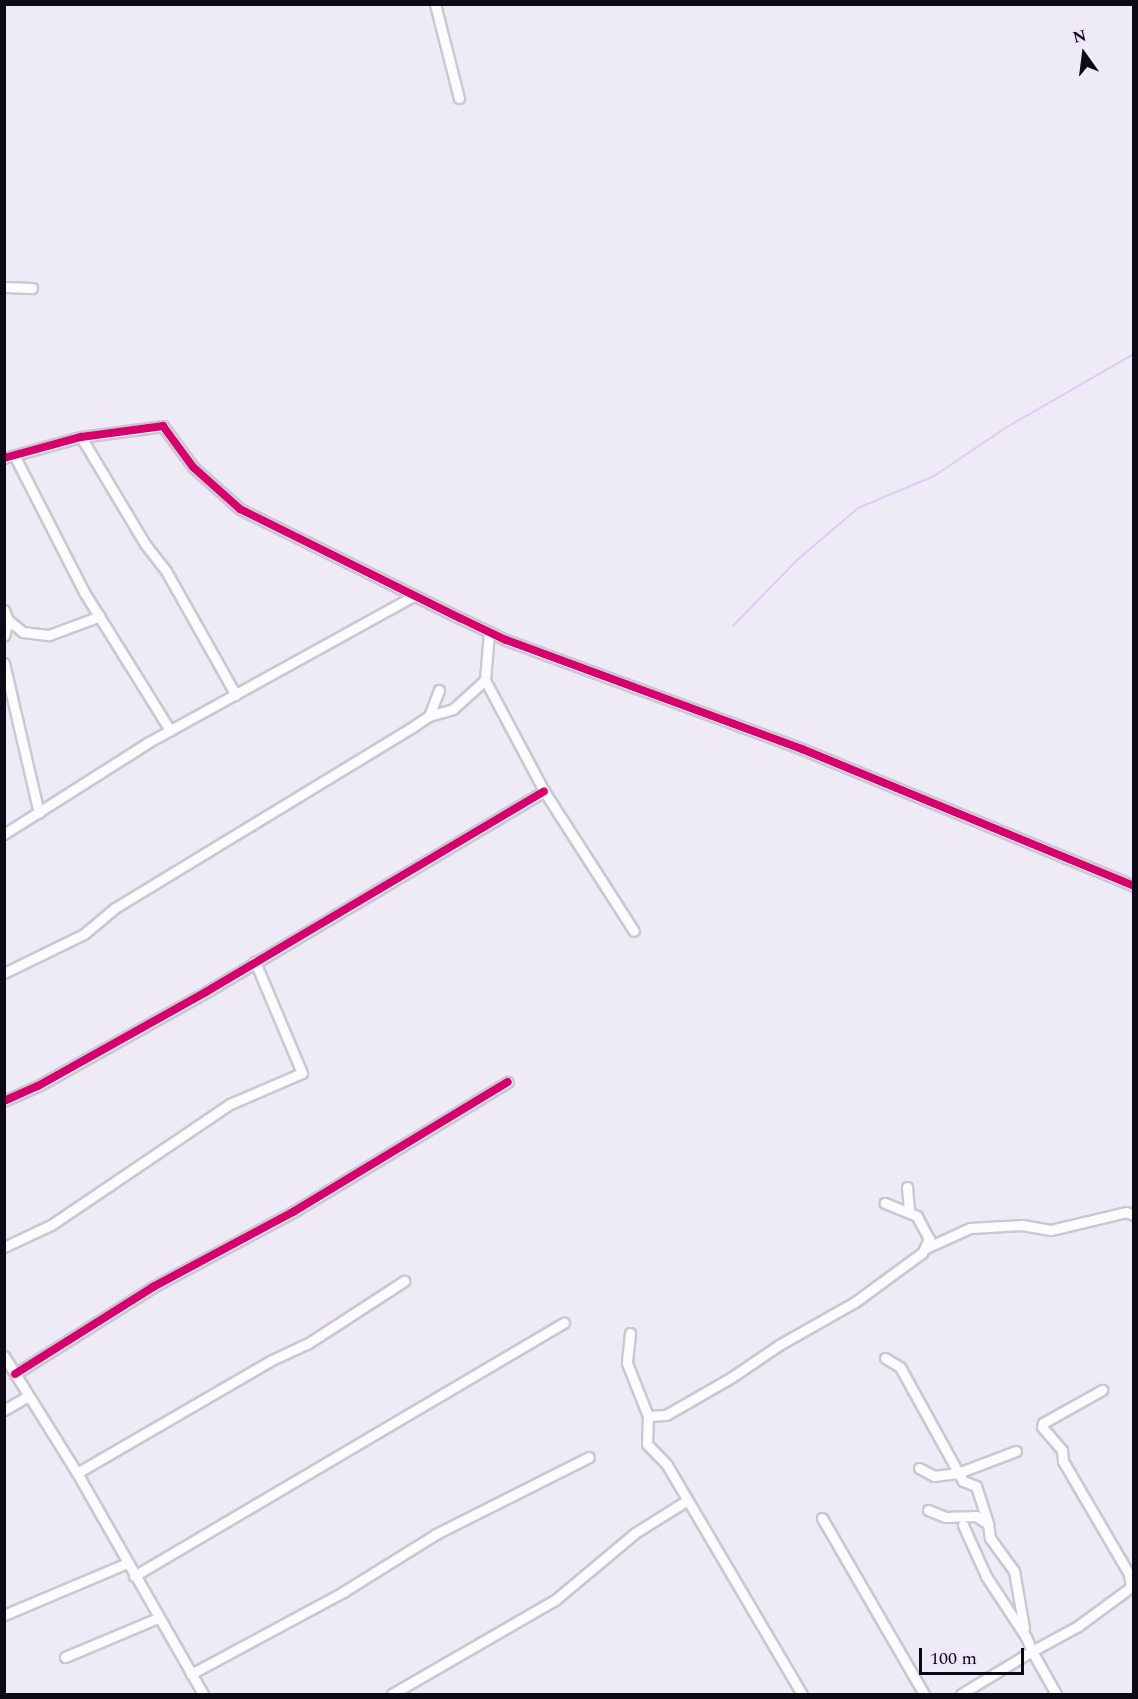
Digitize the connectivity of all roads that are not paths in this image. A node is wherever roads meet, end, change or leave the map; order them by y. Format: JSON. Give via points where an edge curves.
{"nodes":[{"id":1,"x":435,"y":4,"type":"edge"},
{"id":2,"x":459,"y":98,"type":"dead end"},
{"id":3,"x":4,"y":287,"type":"edge"},
{"id":4,"x":32,"y":288,"type":"dead end"},
{"id":5,"x":81,"y":437,"type":"junction"},
{"id":6,"x":9,"y":457,"type":"edge"},
{"id":7,"x":413,"y":596,"type":"junction"},
{"id":8,"x":4,"y":610,"type":"edge"},
{"id":9,"x":100,"y":616,"type":"junction"},
{"id":10,"x":8,"y":620,"type":"junction"},
{"id":11,"x":489,"y":632,"type":"junction"},
{"id":12,"x":4,"y":636,"type":"edge"},
{"id":13,"x":4,"y":663,"type":"edge"},
{"id":14,"x":485,"y":680,"type":"junction"},
{"id":15,"x":439,"y":690,"type":"dead end"},
{"id":16,"x":236,"y":695,"type":"junction"},
{"id":17,"x":429,"y":716,"type":"junction"},
{"id":18,"x":170,"y":730,"type":"junction"},
{"id":19,"x":544,"y":791,"type":"junction"},
{"id":20,"x":39,"y":813,"type":"junction"},
{"id":21,"x":4,"y":834,"type":"edge"},
{"id":22,"x":1134,"y":886,"type":"edge"},
{"id":23,"x":634,"y":931,"type":"dead end"},
{"id":24,"x":255,"y":962,"type":"junction"},
{"id":25,"x":4,"y":973,"type":"edge"},
{"id":26,"x":508,"y":1082,"type":"dead end"},
{"id":27,"x":4,"y":1101,"type":"edge"},
{"id":28,"x":907,"y":1187,"type":"dead end"},
{"id":29,"x":885,"y":1203,"type":"dead end"},
{"id":30,"x":909,"y":1210,"type":"junction"},
{"id":31,"x":1134,"y":1215,"type":"edge"},
{"id":32,"x":4,"y":1247,"type":"edge"},
{"id":33,"x":926,"y":1248,"type":"junction"},
{"id":34,"x":404,"y":1281,"type":"dead end"},
{"id":35,"x":564,"y":1323,"type":"dead end"},
{"id":36,"x":630,"y":1333,"type":"dead end"},
{"id":37,"x":4,"y":1356,"type":"edge"},
{"id":38,"x":885,"y":1358,"type":"dead end"},
{"id":39,"x":15,"y":1374,"type":"junction"},
{"id":40,"x":1102,"y":1390,"type":"dead end"},
{"id":41,"x":28,"y":1396,"type":"junction"},
{"id":42,"x":4,"y":1410,"type":"edge"},
{"id":43,"x":648,"y":1416,"type":"junction"},
{"id":44,"x":1016,"y":1451,"type":"dead end"},
{"id":45,"x":590,"y":1457,"type":"dead end"},
{"id":46,"x":919,"y":1468,"type":"dead end"},
{"id":47,"x":77,"y":1473,"type":"junction"},
{"id":48,"x":958,"y":1473,"type":"junction"},
{"id":49,"x":686,"y":1501,"type":"junction"},
{"id":50,"x":928,"y":1510,"type":"dead end"},
{"id":51,"x":822,"y":1518,"type":"dead end"},
{"id":52,"x":988,"y":1524,"type":"junction"},
{"id":53,"x":963,"y":1525,"type":"dead end"},
{"id":54,"x":127,"y":1563,"type":"junction"},
{"id":55,"x":134,"y":1576,"type":"junction"},
{"id":56,"x":1132,"y":1586,"type":"edge"},
{"id":57,"x":4,"y":1615,"type":"edge"},
{"id":58,"x":158,"y":1618,"type":"junction"},
{"id":59,"x":1026,"y":1636,"type":"junction"},
{"id":60,"x":1032,"y":1651,"type":"junction"},
{"id":61,"x":65,"y":1657,"type":"dead end"},
{"id":62,"x":191,"y":1674,"type":"junction"},
{"id":63,"x":203,"y":1695,"type":"edge"},
{"id":64,"x":392,"y":1695,"type":"edge"},
{"id":65,"x":802,"y":1695,"type":"edge"},
{"id":66,"x":924,"y":1695,"type":"edge"},
{"id":67,"x":960,"y":1695,"type":"edge"},
{"id":68,"x":1056,"y":1695,"type":"edge"}],
"edges":[{"from":1,"to":2,"type":"street"},
{"from":3,"to":4,"type":"street"},
{"from":5,"to":6,"type":"street"},
{"from":5,"to":7,"type":"street","via":[[163,426],[193,467],[240,509]]},
{"from":5,"to":16,"type":"street","via":[[145,544],[166,571]]},
{"from":6,"to":9,"type":"street"},
{"from":7,"to":11,"type":"street"},
{"from":7,"to":16,"type":"street"},
{"from":8,"to":10,"type":"street"},
{"from":9,"to":10,"type":"street","via":[[49,635],[29,634]]},
{"from":9,"to":18,"type":"street"},
{"from":10,"to":12,"type":"street"},
{"from":11,"to":14,"type":"street"},
{"from":11,"to":22,"type":"street","via":[[802,749]]},
{"from":13,"to":20,"type":"street"},
{"from":14,"to":17,"type":"street","via":[[453,709]]},
{"from":14,"to":19,"type":"street"},
{"from":15,"to":17,"type":"street"},
{"from":16,"to":18,"type":"street"},
{"from":17,"to":25,"type":"street","via":[[116,908],[84,934]]},
{"from":18,"to":20,"type":"street"},
{"from":19,"to":23,"type":"street"},
{"from":19,"to":24,"type":"street"},
{"from":20,"to":21,"type":"street"},
{"from":24,"to":27,"type":"street","via":[[38,1086]]},
{"from":24,"to":32,"type":"street","via":[[302,1073],[230,1104],[51,1225]]},
{"from":26,"to":39,"type":"street","via":[[293,1212],[153,1287]]},
{"from":28,"to":30,"type":"street"},
{"from":29,"to":30,"type":"street"},
{"from":30,"to":33,"type":"street","via":[[927,1231]]},
{"from":31,"to":33,"type":"street","via":[[1126,1212],[1051,1230],[1022,1225],[970,1228]]},
{"from":33,"to":43,"type":"street","via":[[855,1302],[779,1344],[732,1377],[666,1415]]},
{"from":34,"to":47,"type":"street","via":[[307,1344],[272,1360]]},
{"from":35,"to":55,"type":"street"},
{"from":36,"to":43,"type":"street","via":[[627,1363]]},
{"from":37,"to":39,"type":"street"},
{"from":38,"to":48,"type":"street","via":[[900,1367]]},
{"from":39,"to":41,"type":"street"},
{"from":40,"to":56,"type":"street","via":[[1042,1423],[1042,1427],[1062,1450],[1063,1461],[1130,1574]]},
{"from":41,"to":42,"type":"street"},
{"from":41,"to":47,"type":"street"},
{"from":43,"to":49,"type":"street","via":[[647,1444],[667,1465]]},
{"from":44,"to":48,"type":"street"},
{"from":45,"to":62,"type":"street","via":[[436,1534],[343,1592]]},
{"from":46,"to":48,"type":"street","via":[[934,1476]]},
{"from":47,"to":54,"type":"street"},
{"from":48,"to":52,"type":"street","via":[[963,1481],[976,1486]]},
{"from":49,"to":64,"type":"street","via":[[635,1533],[555,1600]]},
{"from":49,"to":65,"type":"street"},
{"from":50,"to":52,"type":"street","via":[[945,1516],[976,1516]]},
{"from":51,"to":66,"type":"street"},
{"from":52,"to":59,"type":"street","via":[[990,1538],[1014,1571]]},
{"from":53,"to":59,"type":"street","via":[[986,1576]]},
{"from":54,"to":55,"type":"street"},
{"from":54,"to":57,"type":"street"},
{"from":55,"to":58,"type":"street"},
{"from":56,"to":60,"type":"street","via":[[1078,1626]]},
{"from":58,"to":61,"type":"street"},
{"from":58,"to":62,"type":"street"},
{"from":59,"to":60,"type":"street"},
{"from":60,"to":67,"type":"street"},
{"from":60,"to":68,"type":"street"},
{"from":62,"to":63,"type":"street"}]}
